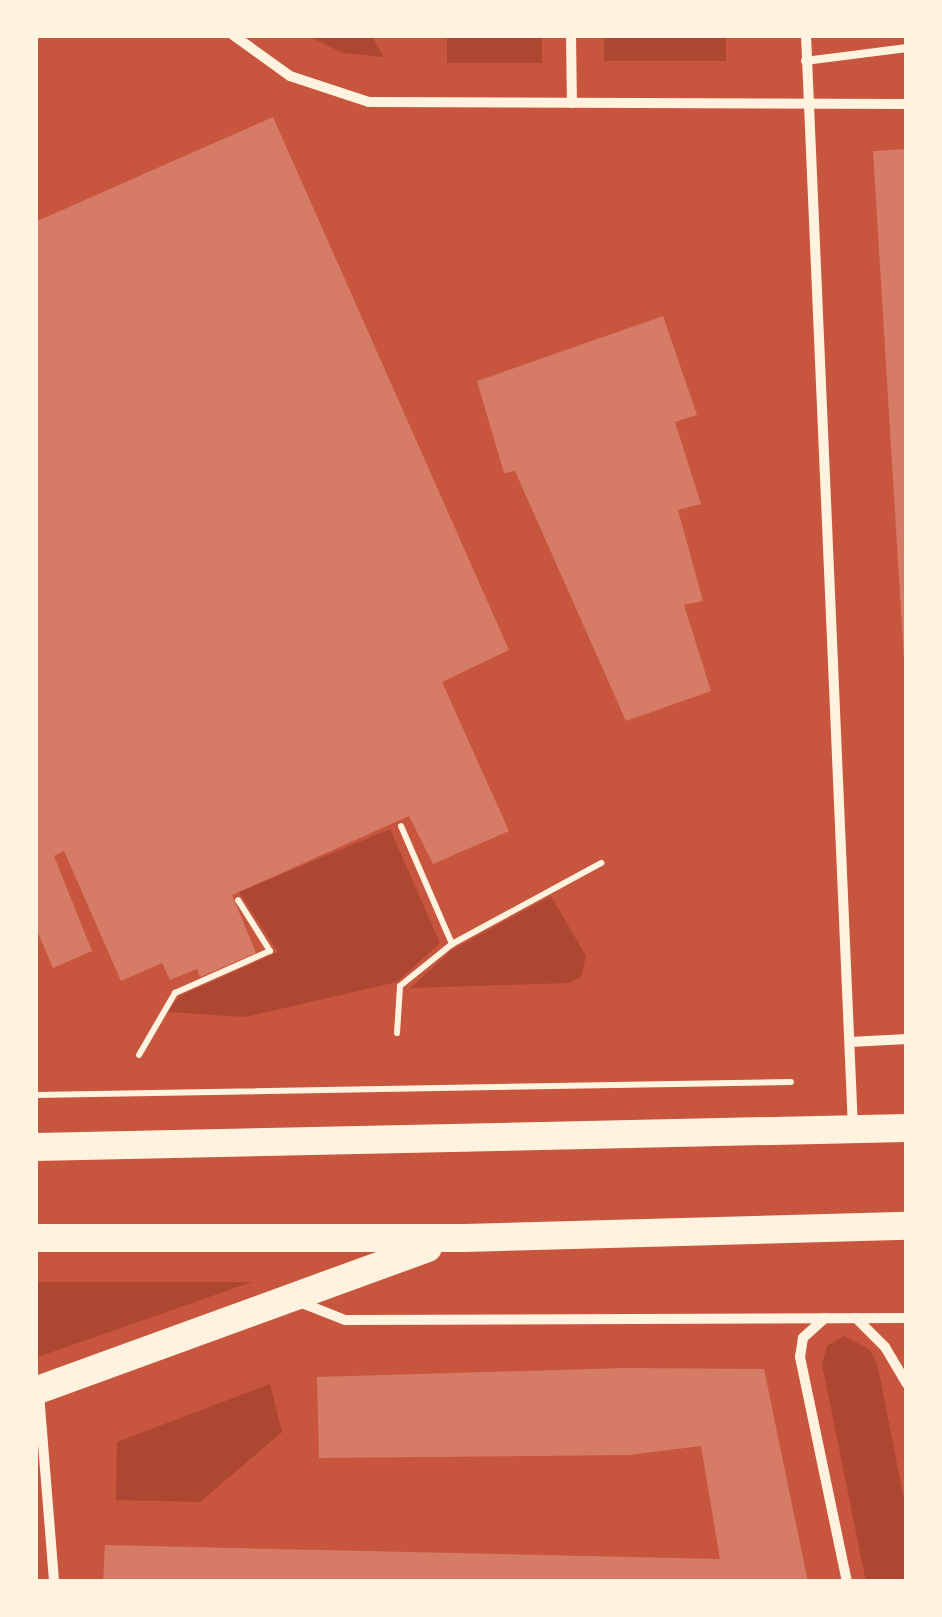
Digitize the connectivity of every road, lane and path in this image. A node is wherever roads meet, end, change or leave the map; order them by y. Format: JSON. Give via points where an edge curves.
{"nodes":[{"id":1,"x":233,"y":35,"type":"edge"},
{"id":2,"x":571,"y":35,"type":"edge"},
{"id":3,"x":806,"y":35,"type":"edge"},
{"id":4,"x":907,"y":48,"type":"edge"},
{"id":5,"x":805,"y":61,"type":"junction"},
{"id":6,"x":572,"y":104,"type":"junction"},
{"id":7,"x":907,"y":104,"type":"edge"},
{"id":8,"x":805,"y":106,"type":"junction"},
{"id":9,"x":401,"y":826,"type":"dead end"},
{"id":10,"x":601,"y":863,"type":"dead end"},
{"id":11,"x":238,"y":900,"type":"dead end"},
{"id":12,"x":452,"y":944,"type":"junction"},
{"id":13,"x":397,"y":1034,"type":"dead end"},
{"id":14,"x":907,"y":1040,"type":"edge"},
{"id":15,"x":850,"y":1042,"type":"junction"},
{"id":16,"x":139,"y":1055,"type":"dead end"},
{"id":17,"x":791,"y":1082,"type":"dead end"},
{"id":18,"x":35,"y":1094,"type":"edge"},
{"id":19,"x":907,"y":1128,"type":"edge"},
{"id":20,"x":854,"y":1130,"type":"junction"},
{"id":21,"x":35,"y":1147,"type":"edge"},
{"id":22,"x":907,"y":1226,"type":"edge"},
{"id":23,"x":35,"y":1238,"type":"edge"},
{"id":24,"x":465,"y":1238,"type":"junction"},
{"id":25,"x":287,"y":1298,"type":"junction"},
{"id":26,"x":828,"y":1316,"type":"junction"},
{"id":27,"x":856,"y":1318,"type":"junction"},
{"id":28,"x":904,"y":1318,"type":"edge"},
{"id":29,"x":907,"y":1384,"type":"edge"},
{"id":30,"x":37,"y":1390,"type":"edge"},
{"id":31,"x":54,"y":1582,"type":"edge"},
{"id":32,"x":847,"y":1582,"type":"edge"}],
"edges":[{"from":1,"to":6,"type":"street","via":[[290,76],[369,102]]},
{"from":2,"to":6,"type":"street"},
{"from":3,"to":5,"type":"street"},
{"from":4,"to":5,"type":"lane"},
{"from":5,"to":8,"type":"street"},
{"from":6,"to":8,"type":"street"},
{"from":7,"to":8,"type":"street"},
{"from":8,"to":15,"type":"street"},
{"from":9,"to":12,"type":"path"},
{"from":10,"to":12,"type":"path"},
{"from":11,"to":16,"type":"path","via":[[270,951],[175,993]]},
{"from":12,"to":13,"type":"path","via":[[400,986]]},
{"from":14,"to":15,"type":"street"},
{"from":15,"to":20,"type":"street"},
{"from":17,"to":18,"type":"path"},
{"from":19,"to":20,"type":"highway"},
{"from":20,"to":21,"type":"highway"},
{"from":22,"to":24,"type":"highway"},
{"from":23,"to":24,"type":"highway"},
{"from":24,"to":25,"type":"highway"},
{"from":25,"to":26,"type":"street","via":[[346,1320]]},
{"from":25,"to":30,"type":"highway"},
{"from":26,"to":27,"type":"street"},
{"from":26,"to":32,"type":"street","via":[[803,1338],[800,1357]]},
{"from":27,"to":28,"type":"street"},
{"from":27,"to":29,"type":"street","via":[[886,1348]]},
{"from":30,"to":31,"type":"street"}]}
